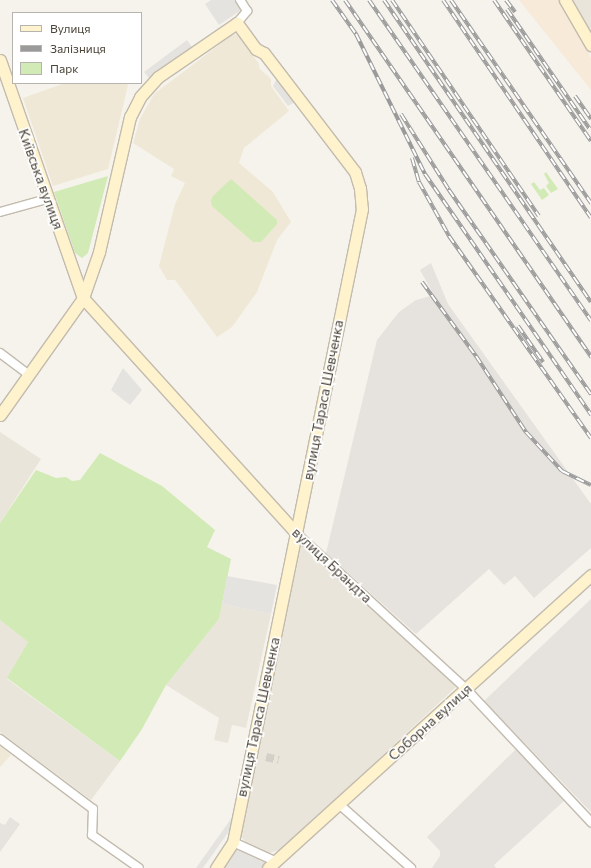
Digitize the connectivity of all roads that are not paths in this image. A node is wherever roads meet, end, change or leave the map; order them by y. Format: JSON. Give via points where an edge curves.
{"nodes":[{"id":1,"x":240,"y":0,"type":"edge"},
{"id":2,"x":565,"y":0,"type":"edge"},
{"id":3,"x":237,"y":23,"type":"junction"},
{"id":4,"x":591,"y":45,"type":"edge"},
{"id":5,"x":0,"y":60,"type":"edge"},
{"id":6,"x":47,"y":199,"type":"junction"},
{"id":7,"x":0,"y":212,"type":"edge"},
{"id":8,"x":83,"y":298,"type":"junction"},
{"id":9,"x":0,"y":353,"type":"edge"},
{"id":10,"x":29,"y":375,"type":"junction"},
{"id":11,"x":0,"y":415,"type":"edge"},
{"id":12,"x":297,"y":534,"type":"junction"},
{"id":13,"x":591,"y":575,"type":"edge"},
{"id":14,"x":466,"y":689,"type":"junction"},
{"id":15,"x":0,"y":739,"type":"edge"},
{"id":16,"x":340,"y":805,"type":"junction"},
{"id":17,"x":591,"y":822,"type":"edge"},
{"id":18,"x":233,"y":842,"type":"junction"},
{"id":19,"x":272,"y":865,"type":"edge"},
{"id":20,"x":139,"y":868,"type":"edge"},
{"id":21,"x":216,"y":868,"type":"edge"},
{"id":22,"x":411,"y":868,"type":"edge"}],
"edges":[{"from":1,"to":3,"type":"street","via":[[247,11]]},
{"from":2,"to":4,"type":"main road"},
{"from":3,"to":8,"type":"main road","via":[[158,78],[140,97],[130,117],[99,252]]},
{"from":3,"to":12,"type":"main road","name":"вулиця Тараса Шевченка","via":[[256,49],[264,53],[354,172],[360,188],[362,209]]},
{"from":5,"to":6,"type":"main road","name":"Київська вулиця"},
{"from":6,"to":7,"type":"street"},
{"from":6,"to":8,"type":"main road","name":"Київська вулиця"},
{"from":8,"to":10,"type":"main road"},
{"from":8,"to":12,"type":"main road","name":"вулиця Брандта"},
{"from":9,"to":10,"type":"street"},
{"from":10,"to":11,"type":"main road"},
{"from":12,"to":14,"type":"street","name":"вулиця Брандта"},
{"from":12,"to":18,"type":"main road","name":"вулиця Тараса Шевченка"},
{"from":13,"to":14,"type":"main road","name":"Соборна вулиця"},
{"from":14,"to":16,"type":"main road","name":"Соборна вулиця"},
{"from":14,"to":17,"type":"street","name":"вулиця Брандта"},
{"from":15,"to":20,"type":"street","via":[[93,810],[92,834]]},
{"from":16,"to":19,"type":"main road","name":"Соборна вулиця"},
{"from":16,"to":22,"type":"street"},
{"from":18,"to":19,"type":"street"},
{"from":18,"to":21,"type":"main road"}]}
